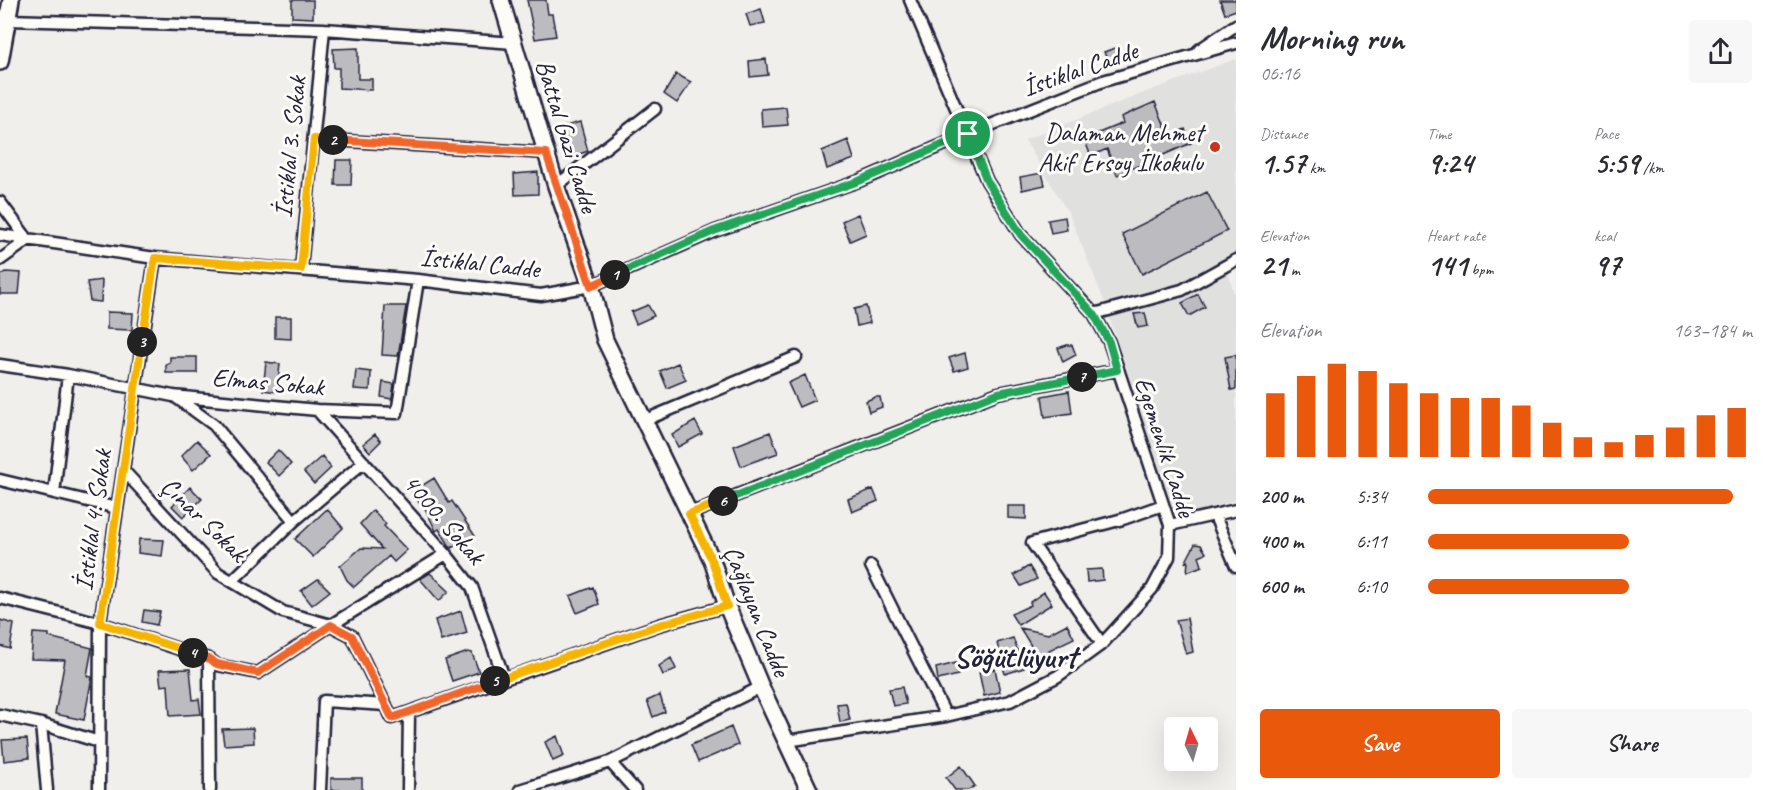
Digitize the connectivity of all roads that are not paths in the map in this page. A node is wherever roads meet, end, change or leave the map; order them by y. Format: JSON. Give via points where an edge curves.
{"nodes":[{"id":1,"x":11,"y":0,"type":"edge"},
{"id":2,"x":501,"y":0,"type":"edge"},
{"id":3,"x":910,"y":0,"type":"edge"},
{"id":4,"x":4,"y":19,"type":"edge"},
{"id":5,"x":1236,"y":25,"type":"edge"},
{"id":6,"x":324,"y":29,"type":"junction"},
{"id":7,"x":514,"y":43,"type":"junction"},
{"id":8,"x":1236,"y":43,"type":"edge"},
{"id":9,"x":1189,"y":58,"type":"junction"},
{"id":10,"x":0,"y":62,"type":"edge"},
{"id":11,"x":655,"y":108,"type":"dead end"},
{"id":12,"x":968,"y":134,"type":"junction"},
{"id":13,"x":314,"y":139,"type":"junction"},
{"id":14,"x":546,"y":153,"type":"junction"},
{"id":15,"x":556,"y":186,"type":"junction"},
{"id":16,"x":0,"y":201,"type":"edge"},
{"id":17,"x":0,"y":235,"type":"edge"},
{"id":18,"x":28,"y":240,"type":"junction"},
{"id":19,"x":155,"y":258,"type":"junction"},
{"id":20,"x":0,"y":260,"type":"edge"},
{"id":21,"x":1236,"y":260,"type":"edge"},
{"id":22,"x":301,"y":269,"type":"junction"},
{"id":23,"x":418,"y":280,"type":"junction"},
{"id":24,"x":591,"y":286,"type":"junction"},
{"id":25,"x":1094,"y":314,"type":"junction"},
{"id":26,"x":796,"y":357,"type":"dead end"},
{"id":27,"x":0,"y":365,"type":"edge"},
{"id":28,"x":1117,"y":370,"type":"junction"},
{"id":29,"x":68,"y":375,"type":"junction"},
{"id":30,"x":135,"y":389,"type":"junction"},
{"id":31,"x":173,"y":396,"type":"junction"},
{"id":32,"x":317,"y":410,"type":"junction"},
{"id":33,"x":644,"y":421,"type":"junction"},
{"id":34,"x":364,"y":462,"type":"junction"},
{"id":35,"x":123,"y":470,"type":"junction"},
{"id":36,"x":0,"y":480,"type":"edge"},
{"id":37,"x":54,"y":493,"type":"junction"},
{"id":38,"x":1163,"y":505,"type":"junction"},
{"id":39,"x":117,"y":508,"type":"junction"},
{"id":40,"x":1236,"y":510,"type":"edge"},
{"id":41,"x":689,"y":514,"type":"junction"},
{"id":42,"x":1215,"y":516,"type":"junction"},
{"id":43,"x":294,"y":521,"type":"junction"},
{"id":44,"x":1170,"y":525,"type":"junction"},
{"id":45,"x":446,"y":554,"type":"junction"},
{"id":46,"x":871,"y":566,"type":"dead end"},
{"id":47,"x":1236,"y":566,"type":"edge"},
{"id":48,"x":233,"y":580,"type":"junction"},
{"id":49,"x":0,"y":598,"type":"edge"},
{"id":50,"x":727,"y":606,"type":"junction"},
{"id":51,"x":100,"y":623,"type":"junction"},
{"id":52,"x":331,"y":625,"type":"junction"},
{"id":53,"x":1102,"y":644,"type":"junction"},
{"id":54,"x":209,"y":659,"type":"junction"},
{"id":55,"x":504,"y":678,"type":"junction"},
{"id":56,"x":761,"y":687,"type":"junction"},
{"id":57,"x":386,"y":705,"type":"junction"},
{"id":58,"x":409,"y":712,"type":"junction"},
{"id":59,"x":0,"y":715,"type":"edge"},
{"id":60,"x":946,"y":716,"type":"junction"},
{"id":61,"x":41,"y":724,"type":"junction"},
{"id":62,"x":787,"y":741,"type":"junction"},
{"id":63,"x":99,"y":742,"type":"junction"},
{"id":64,"x":610,"y":762,"type":"junction"},
{"id":65,"x":48,"y":790,"type":"edge"},
{"id":66,"x":99,"y":790,"type":"edge"},
{"id":67,"x":210,"y":790,"type":"edge"},
{"id":68,"x":320,"y":790,"type":"edge"},
{"id":69,"x":408,"y":790,"type":"edge"},
{"id":70,"x":520,"y":790,"type":"edge"},
{"id":71,"x":635,"y":790,"type":"edge"},
{"id":72,"x":809,"y":790,"type":"edge"}],
"edges":[{"from":1,"to":4,"type":"street"},
{"from":2,"to":7,"type":"street","name":"Battal Gazi Cadde"},
{"from":3,"to":12,"type":"street","name":"Egemenlik Cadde"},
{"from":4,"to":6,"type":"street"},
{"from":4,"to":10,"type":"street"},
{"from":5,"to":9,"type":"street"},
{"from":6,"to":7,"type":"street"},
{"from":6,"to":13,"type":"street","name":"İstiklal 3. Sokak"},
{"from":7,"to":14,"type":"street","name":"Battal Gazi Cadde"},
{"from":8,"to":9,"type":"street","name":"İstiklal Cadde"},
{"from":9,"to":12,"type":"street","name":"İstiklal Cadde","via":[[1103,81]]},
{"from":11,"to":15,"type":"street"},
{"from":12,"to":24,"type":"street","name":"İstiklal Cadde","via":[[859,181],[714,231]]},
{"from":12,"to":25,"type":"street","name":"Egemenlik Cadde","via":[[987,181],[1021,235]]},
{"from":13,"to":14,"type":"street"},
{"from":13,"to":22,"type":"street","name":"İstiklal 3. Sokak"},
{"from":14,"to":15,"type":"street","name":"Battal Gazi Cadde"},
{"from":15,"to":24,"type":"street","name":"Battal Gazi Cadde"},
{"from":16,"to":18,"type":"street"},
{"from":17,"to":18,"type":"street","name":"İstiklal Cadde"},
{"from":18,"to":19,"type":"street","name":"İstiklal Cadde"},
{"from":18,"to":20,"type":"street"},
{"from":19,"to":22,"type":"street","name":"İstiklal Cadde"},
{"from":19,"to":30,"type":"street","name":"İstiklal 4. Sokak"},
{"from":21,"to":25,"type":"street","via":[[1182,290]]},
{"from":22,"to":23,"type":"street","name":"İstiklal Cadde"},
{"from":23,"to":24,"type":"street","name":"İstiklal Cadde","via":[[541,295]]},
{"from":23,"to":32,"type":"street","name":"Elmas Sokak","via":[[398,413]]},
{"from":24,"to":33,"type":"street","name":"Çağlayan Cadde","via":[[605,340]]},
{"from":25,"to":28,"type":"street","name":"Egemenlik Cadde","via":[[1109,342]]},
{"from":26,"to":33,"type":"street"},
{"from":27,"to":29,"type":"street","name":"Elmas Sokak"},
{"from":28,"to":38,"type":"street","name":"Egemenlik Cadde"},
{"from":28,"to":41,"type":"street","via":[[998,393]]},
{"from":29,"to":30,"type":"street","name":"Elmas Sokak"},
{"from":29,"to":37,"type":"street"},
{"from":30,"to":31,"type":"street","name":"Elmas Sokak"},
{"from":30,"to":35,"type":"street","name":"İstiklal 4. Sokak"},
{"from":31,"to":32,"type":"street","name":"Elmas Sokak"},
{"from":31,"to":43,"type":"street","via":[[214,425]]},
{"from":32,"to":34,"type":"street","name":"4000. Sokak"},
{"from":33,"to":41,"type":"street","name":"Çağlayan Cadde"},
{"from":34,"to":43,"type":"street"},
{"from":34,"to":45,"type":"street","name":"4000. Sokak"},
{"from":35,"to":39,"type":"street","name":"İstiklal 4. Sokak"},
{"from":35,"to":48,"type":"street","name":"Çınar Sokak","via":[[218,573]]},
{"from":36,"to":37,"type":"street"},
{"from":37,"to":39,"type":"street"},
{"from":38,"to":44,"type":"street","name":"Egemenlik Cadde"},
{"from":38,"to":53,"type":"street","via":[[1032,543]]},
{"from":39,"to":51,"type":"street","name":"İstiklal 4. Sokak"},
{"from":40,"to":42,"type":"street"},
{"from":41,"to":50,"type":"street","name":"Çağlayan Cadde","via":[[712,560]]},
{"from":42,"to":44,"type":"street"},
{"from":42,"to":47,"type":"street"},
{"from":43,"to":48,"type":"street"},
{"from":44,"to":53,"type":"street","name":"Egemenlik Cadde","via":[[1169,557],[1152,588]]},
{"from":45,"to":52,"type":"street"},
{"from":45,"to":55,"type":"street","name":"4000. Sokak","via":[[472,587]]},
{"from":46,"to":60,"type":"street"},
{"from":48,"to":52,"type":"street","name":"Çınar Sokak","via":[[283,612]]},
{"from":49,"to":51,"type":"street"},
{"from":50,"to":55,"type":"street"},
{"from":50,"to":56,"type":"street","name":"Çağlayan Cadde"},
{"from":51,"to":54,"type":"street"},
{"from":51,"to":63,"type":"street","name":"İstiklal 4. Sokak"},
{"from":52,"to":54,"type":"street","via":[[258,673]]},
{"from":52,"to":57,"type":"street","name":"Çınar Sokak","via":[[352,636]]},
{"from":53,"to":60,"type":"street","name":"Egemenlik Cadde","via":[[1058,676],[1010,700]]},
{"from":54,"to":67,"type":"street"},
{"from":55,"to":58,"type":"street"},
{"from":56,"to":62,"type":"street","name":"Çağlayan Cadde"},
{"from":56,"to":64,"type":"street"},
{"from":57,"to":58,"type":"street","via":[[392,718]]},
{"from":57,"to":68,"type":"street","via":[[324,700]]},
{"from":58,"to":69,"type":"street"},
{"from":59,"to":61,"type":"street"},
{"from":60,"to":62,"type":"street","name":"Egemenlik Cadde"},
{"from":61,"to":63,"type":"street"},
{"from":61,"to":65,"type":"street"},
{"from":62,"to":72,"type":"street","name":"Çağlayan Cadde"},
{"from":63,"to":66,"type":"street","name":"İstiklal 4. Sokak"},
{"from":64,"to":70,"type":"street"},
{"from":64,"to":71,"type":"street"}]}
